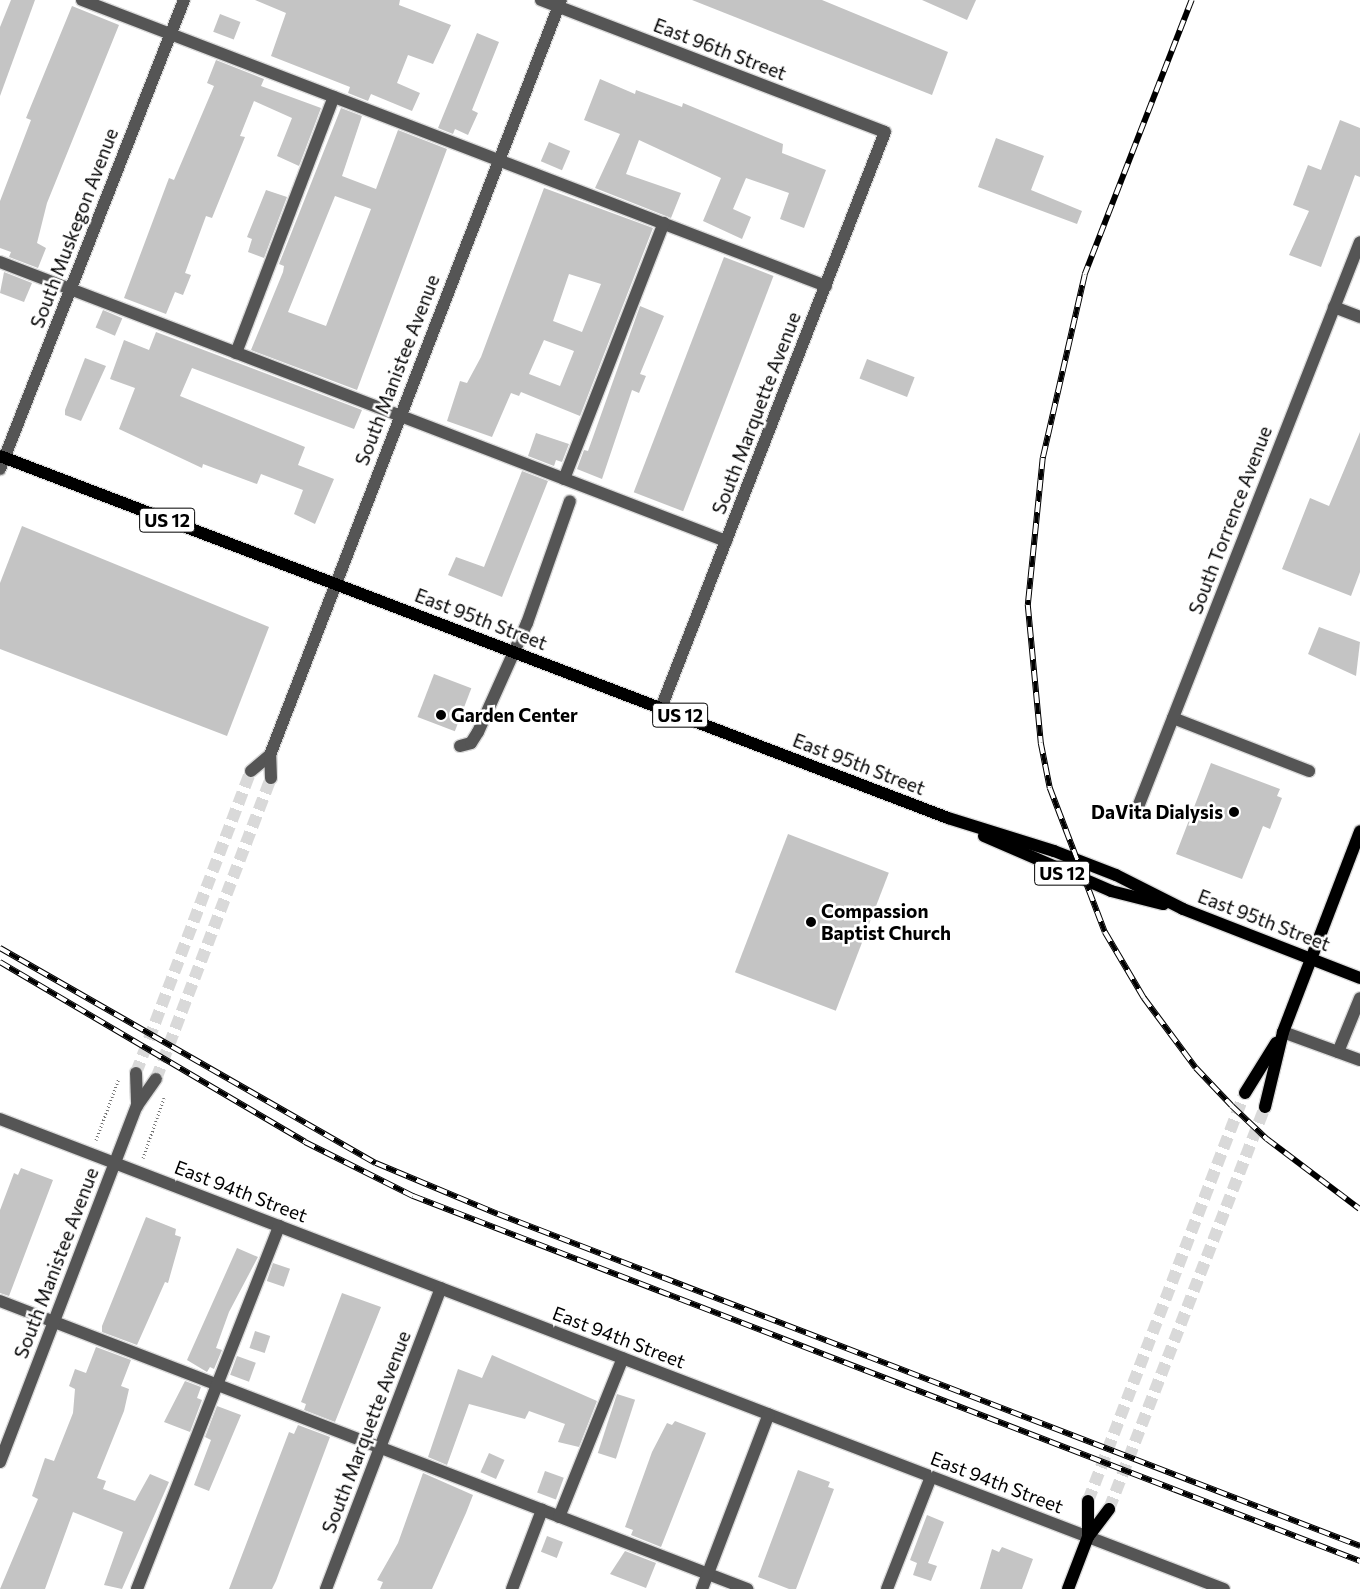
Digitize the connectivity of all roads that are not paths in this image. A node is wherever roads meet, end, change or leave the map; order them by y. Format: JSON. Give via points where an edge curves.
{"nodes":[{"id":1,"x":82,"y":0,"type":"edge"},
{"id":2,"x":184,"y":0,"type":"edge"},
{"id":3,"x":542,"y":0,"type":"edge"},
{"id":4,"x":560,"y":3,"type":"edge"},
{"id":5,"x":170,"y":34,"type":"junction"},
{"id":6,"x":334,"y":97,"type":"junction"},
{"id":7,"x":885,"y":132,"type":"joint"},
{"id":8,"x":499,"y":160,"type":"junction"},
{"id":9,"x":664,"y":223,"type":"junction"},
{"id":10,"x":1360,"y":242,"type":"edge"},
{"id":11,"x":0,"y":262,"type":"edge"},
{"id":12,"x":826,"y":286,"type":"junction"},
{"id":13,"x":70,"y":290,"type":"junction"},
{"id":14,"x":1334,"y":307,"type":"junction"},
{"id":15,"x":1360,"y":317,"type":"edge"},
{"id":16,"x":236,"y":353,"type":"junction"},
{"id":17,"x":400,"y":416,"type":"junction"},
{"id":18,"x":2,"y":461,"type":"edge"},
{"id":19,"x":564,"y":479,"type":"junction"},
{"id":20,"x":570,"y":501,"type":"dead end"},
{"id":21,"x":726,"y":541,"type":"junction"},
{"id":22,"x":335,"y":584,"type":"junction"},
{"id":23,"x":511,"y":650,"type":"junction"},
{"id":24,"x":662,"y":708,"type":"junction"},
{"id":25,"x":1173,"y":718,"type":"junction"},
{"id":26,"x":460,"y":746,"type":"dead end"},
{"id":27,"x":270,"y":755,"type":"junction"},
{"id":28,"x":251,"y":771,"type":"tunnel mouth"},
{"id":29,"x":1309,"y":771,"type":"dead end"},
{"id":30,"x":271,"y":778,"type":"tunnel mouth"},
{"id":31,"x":1136,"y":812,"type":"dead end"},
{"id":32,"x":948,"y":818,"type":"junction"},
{"id":33,"x":1360,"y":831,"type":"edge"},
{"id":34,"x":1183,"y":909,"type":"junction"},
{"id":35,"x":1312,"y":959,"type":"junction"},
{"id":36,"x":1360,"y":978,"type":"edge"},
{"id":37,"x":1360,"y":998,"type":"edge"},
{"id":38,"x":1283,"y":1032,"type":"junction"},
{"id":39,"x":1338,"y":1052,"type":"junction"},
{"id":40,"x":1360,"y":1060,"type":"edge"},
{"id":41,"x":136,"y":1073,"type":"tunnel mouth"},
{"id":42,"x":156,"y":1079,"type":"tunnel mouth"},
{"id":43,"x":1246,"y":1093,"type":"tunnel mouth"},
{"id":44,"x":137,"y":1106,"type":"junction"},
{"id":45,"x":1265,"y":1107,"type":"tunnel mouth"},
{"id":46,"x":0,"y":1119,"type":"edge"},
{"id":47,"x":115,"y":1163,"type":"junction"},
{"id":48,"x":278,"y":1226,"type":"junction"},
{"id":49,"x":441,"y":1288,"type":"junction"},
{"id":50,"x":0,"y":1301,"type":"edge"},
{"id":51,"x":54,"y":1322,"type":"junction"},
{"id":52,"x":623,"y":1358,"type":"junction"},
{"id":53,"x":215,"y":1384,"type":"junction"},
{"id":54,"x":769,"y":1414,"type":"junction"},
{"id":55,"x":380,"y":1448,"type":"junction"},
{"id":56,"x":0,"y":1462,"type":"edge"},
{"id":57,"x":931,"y":1477,"type":"junction"},
{"id":58,"x":1088,"y":1501,"type":"tunnel mouth"},
{"id":59,"x":1109,"y":1509,"type":"tunnel mouth"},
{"id":60,"x":542,"y":1510,"type":"junction"},
{"id":61,"x":560,"y":1517,"type":"junction"},
{"id":62,"x":1088,"y":1537,"type":"junction"},
{"id":63,"x":708,"y":1574,"type":"junction"},
{"id":64,"x":137,"y":1589,"type":"edge"},
{"id":65,"x":326,"y":1589,"type":"edge"},
{"id":66,"x":512,"y":1589,"type":"edge"},
{"id":67,"x":702,"y":1589,"type":"edge"},
{"id":68,"x":747,"y":1589,"type":"edge"},
{"id":69,"x":887,"y":1589,"type":"edge"},
{"id":70,"x":1068,"y":1589,"type":"edge"},
{"id":71,"x":1224,"y":1589,"type":"edge"}],
"edges":[{"from":1,"to":5,"type":"street"},
{"from":2,"to":5,"type":"street","name":"South Muskegon Avenue"},
{"from":3,"to":4,"type":"street","name":"East 96th Street"},
{"from":4,"to":7,"type":"street","name":"East 96th Street"},
{"from":4,"to":8,"type":"street","name":"South Manistee Avenue"},
{"from":5,"to":6,"type":"street"},
{"from":5,"to":13,"type":"street","name":"South Muskegon Avenue"},
{"from":6,"to":8,"type":"street"},
{"from":6,"to":16,"type":"street"},
{"from":7,"to":12,"type":"street","name":"South Marquette Avenue"},
{"from":8,"to":9,"type":"street"},
{"from":8,"to":17,"type":"street","name":"South Manistee Avenue"},
{"from":9,"to":12,"type":"street"},
{"from":9,"to":19,"type":"street"},
{"from":10,"to":14,"type":"street","name":"South Torrence Avenue"},
{"from":11,"to":13,"type":"street"},
{"from":12,"to":21,"type":"street","name":"South Marquette Avenue"},
{"from":13,"to":16,"type":"street"},
{"from":13,"to":18,"type":"street","name":"South Muskegon Avenue"},
{"from":14,"to":15,"type":"street"},
{"from":14,"to":25,"type":"street","name":"South Torrence Avenue"},
{"from":16,"to":17,"type":"street"},
{"from":17,"to":19,"type":"street"},
{"from":17,"to":22,"type":"street","name":"South Manistee Avenue"},
{"from":18,"to":22,"type":"main road","name":"East 95th Street","number":"US 12"},
{"from":19,"to":21,"type":"street"},
{"from":20,"to":23,"type":"street","via":[[533,607]]},
{"from":21,"to":24,"type":"street","name":"South Marquette Avenue"},
{"from":22,"to":23,"type":"main road","name":"East 95th Street","number":"US 12"},
{"from":22,"to":27,"type":"street","name":"South Manistee Avenue"},
{"from":23,"to":24,"type":"main road","name":"East 95th Street","number":"US 12"},
{"from":23,"to":26,"type":"street","via":[[478,732],[471,743]]},
{"from":24,"to":32,"type":"main road","name":"East 95th Street","number":"US 12"},
{"from":25,"to":29,"type":"street"},
{"from":25,"to":31,"type":"street","name":"South Torrence Avenue"},
{"from":27,"to":28,"type":"street","name":"South Manistee Avenue"},
{"from":27,"to":30,"type":"street","name":"South Manistee Avenue"},
{"from":32,"to":34,"type":"main road","name":"East 95th Street","number":"US 12","via":[[1108,871]]},
{"from":32,"to":34,"type":"main road","name":"East 95th Street","number":"US 12","via":[[1057,871],[1111,891]]},
{"from":33,"to":35,"type":"main road"},
{"from":34,"to":35,"type":"main road","name":"East 95th Street","number":"US 12"},
{"from":35,"to":36,"type":"main road","name":"East 95th Street","number":"US 12"},
{"from":35,"to":38,"type":"main road"},
{"from":37,"to":39,"type":"street"},
{"from":38,"to":39,"type":"street"},
{"from":38,"to":43,"type":"main road"},
{"from":38,"to":45,"type":"main road"},
{"from":39,"to":40,"type":"street"},
{"from":41,"to":44,"type":"street","name":"South Manistee Avenue"},
{"from":42,"to":44,"type":"street","name":"South Manistee Avenue"},
{"from":44,"to":47,"type":"street","name":"South Manistee Avenue"},
{"from":46,"to":47,"type":"street","name":"East 94th Street"},
{"from":47,"to":48,"type":"street","name":"East 94th Street"},
{"from":47,"to":51,"type":"street","name":"South Manistee Avenue"},
{"from":48,"to":49,"type":"street","name":"East 94th Street"},
{"from":48,"to":53,"type":"street"},
{"from":49,"to":52,"type":"street","name":"East 94th Street"},
{"from":49,"to":55,"type":"street","name":"South Marquette Avenue"},
{"from":50,"to":51,"type":"street"},
{"from":51,"to":53,"type":"street"},
{"from":51,"to":56,"type":"street","name":"South Manistee Avenue"},
{"from":52,"to":54,"type":"street","name":"East 94th Street"},
{"from":52,"to":61,"type":"street"},
{"from":53,"to":55,"type":"street"},
{"from":53,"to":64,"type":"street"},
{"from":54,"to":57,"type":"street","name":"East 94th Street"},
{"from":54,"to":63,"type":"street"},
{"from":55,"to":60,"type":"street"},
{"from":55,"to":65,"type":"street","name":"South Marquette Avenue"},
{"from":57,"to":62,"type":"street","name":"East 94th Street"},
{"from":57,"to":69,"type":"street"},
{"from":58,"to":62,"type":"main road"},
{"from":59,"to":62,"type":"main road"},
{"from":60,"to":61,"type":"street"},
{"from":60,"to":66,"type":"street"},
{"from":61,"to":63,"type":"street"},
{"from":62,"to":70,"type":"main road"},
{"from":62,"to":71,"type":"street","name":"East 94th Street"},
{"from":63,"to":67,"type":"street"},
{"from":63,"to":68,"type":"street"}]}
